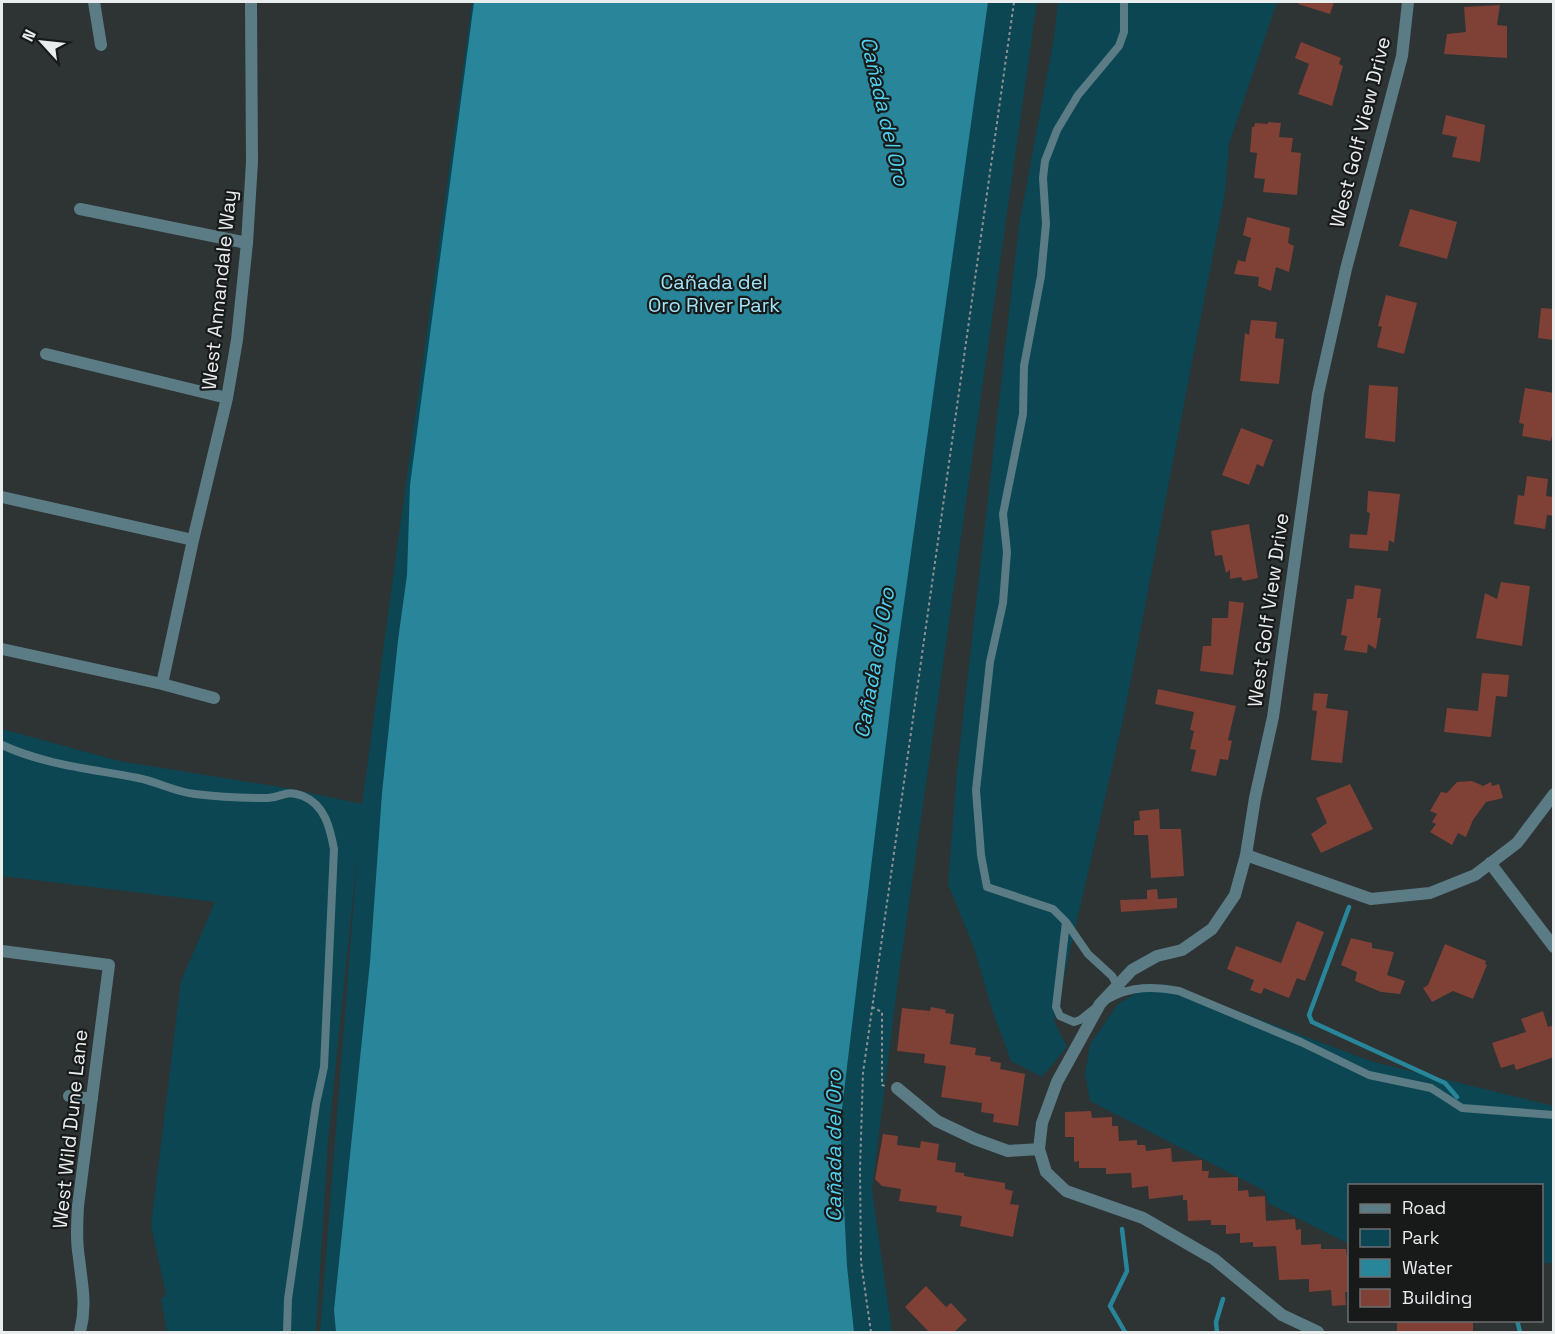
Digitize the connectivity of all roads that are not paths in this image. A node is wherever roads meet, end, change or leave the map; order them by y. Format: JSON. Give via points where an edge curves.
{"nodes":[{"id":1,"x":94,"y":2,"type":"edge"},
{"id":2,"x":251,"y":2,"type":"edge"},
{"id":3,"x":1124,"y":2,"type":"edge"},
{"id":4,"x":1408,"y":2,"type":"edge"},
{"id":5,"x":101,"y":45,"type":"dead end"},
{"id":6,"x":80,"y":209,"type":"dead end"},
{"id":7,"x":248,"y":243,"type":"junction"},
{"id":8,"x":46,"y":354,"type":"dead end"},
{"id":9,"x":228,"y":398,"type":"junction"},
{"id":10,"x":2,"y":497,"type":"edge"},
{"id":11,"x":193,"y":540,"type":"junction"},
{"id":12,"x":2,"y":649,"type":"edge"},
{"id":13,"x":162,"y":684,"type":"junction"},
{"id":14,"x":214,"y":698,"type":"dead end"},
{"id":15,"x":2,"y":745,"type":"edge"},
{"id":16,"x":1554,"y":794,"type":"edge"},
{"id":17,"x":1246,"y":855,"type":"junction"},
{"id":18,"x":1490,"y":864,"type":"junction"},
{"id":19,"x":1066,"y":922,"type":"junction"},
{"id":20,"x":1554,"y":947,"type":"edge"},
{"id":21,"x":2,"y":951,"type":"edge"},
{"id":22,"x":1120,"y":988,"type":"junction"},
{"id":23,"x":1100,"y":1004,"type":"junction"},
{"id":24,"x":897,"y":1088,"type":"road end"},
{"id":25,"x":69,"y":1096,"type":"dead end"},
{"id":26,"x":92,"y":1099,"type":"junction"},
{"id":27,"x":1554,"y":1115,"type":"edge"},
{"id":28,"x":1039,"y":1149,"type":"junction"},
{"id":29,"x":80,"y":1332,"type":"edge"},
{"id":30,"x":287,"y":1332,"type":"edge"},
{"id":31,"x":1318,"y":1332,"type":"edge"}],
"edges":[{"from":1,"to":5,"type":"street"},
{"from":2,"to":7,"type":"street","name":"West Annandale Way"},
{"from":3,"to":19,"type":"lane","via":[[1124,32],[1119,46],[1078,94],[1057,129],[1046,161],[1041,276],[1024,366],[1023,414],[1003,514],[1007,552],[1003,603],[990,662],[976,790],[987,887],[1053,909]]},
{"from":4,"to":17,"type":"street","name":"West Golf View Drive","via":[[1402,56],[1318,394],[1273,717]]},
{"from":6,"to":7,"type":"street"},
{"from":7,"to":9,"type":"street","name":"West Annandale Way"},
{"from":8,"to":9,"type":"street"},
{"from":9,"to":11,"type":"street","name":"West Annandale Way"},
{"from":10,"to":11,"type":"street"},
{"from":11,"to":13,"type":"street","name":"West Annandale Way"},
{"from":12,"to":13,"type":"street"},
{"from":13,"to":14,"type":"street"},
{"from":15,"to":30,"type":"lane","via":[[52,763],[141,779],[193,794],[272,798],[288,792],[306,797],[330,824],[334,849],[324,1067],[288,1299]]},
{"from":16,"to":18,"type":"street","via":[[1517,843]]},
{"from":17,"to":18,"type":"street","via":[[1371,898],[1430,893],[1475,875]]},
{"from":17,"to":22,"type":"street","name":"West Golf View Drive","via":[[1235,895],[1212,929],[1182,950],[1157,956],[1132,970]]},
{"from":18,"to":20,"type":"street"},
{"from":19,"to":22,"type":"lane","via":[[1088,954]]},
{"from":19,"to":23,"type":"lane","via":[[1056,1007],[1060,1016],[1074,1022]]},
{"from":21,"to":26,"type":"street","name":"West Wild Dune Lane","via":[[109,964]]},
{"from":22,"to":23,"type":"street","name":"West Golf View Drive"},
{"from":22,"to":27,"type":"lane","via":[[1160,987],[1179,991],[1369,1075],[1431,1088],[1462,1108]]},
{"from":23,"to":28,"type":"street","name":"West Golf View Drive","via":[[1057,1082],[1042,1124]]},
{"from":24,"to":28,"type":"street","via":[[937,1121],[975,1139],[1008,1151]]},
{"from":25,"to":26,"type":"street"},
{"from":26,"to":29,"type":"street","name":"West Wild Dune Lane","via":[[76,1235],[85,1289]]},
{"from":28,"to":31,"type":"street","via":[[1046,1172],[1066,1191],[1143,1218],[1214,1259],[1282,1315]]}]}
